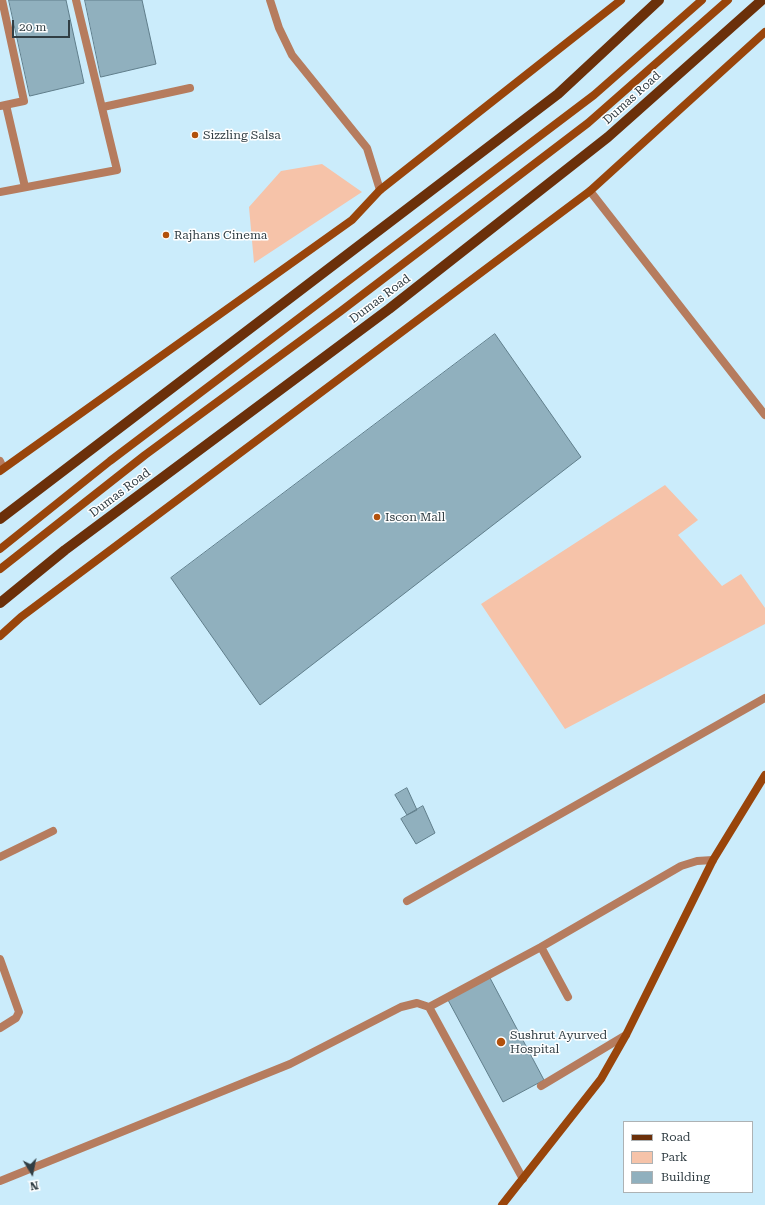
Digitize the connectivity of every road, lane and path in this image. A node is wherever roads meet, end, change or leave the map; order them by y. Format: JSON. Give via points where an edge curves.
{"nodes":[{"id":1,"x":2,"y":0,"type":"edge"},
{"id":2,"x":76,"y":0,"type":"edge"},
{"id":3,"x":270,"y":0,"type":"edge"},
{"id":4,"x":621,"y":0,"type":"edge"},
{"id":5,"x":659,"y":0,"type":"edge"},
{"id":6,"x":702,"y":0,"type":"edge"},
{"id":7,"x":728,"y":0,"type":"edge"},
{"id":8,"x":762,"y":0,"type":"edge"},
{"id":9,"x":765,"y":32,"type":"edge"},
{"id":10,"x":190,"y":88,"type":"dead end"},
{"id":11,"x":3,"y":105,"type":"edge"},
{"id":12,"x":103,"y":107,"type":"junction"},
{"id":13,"x":26,"y":188,"type":"junction"},
{"id":14,"x":380,"y":190,"type":"junction"},
{"id":15,"x":590,"y":191,"type":"junction"},
{"id":16,"x":0,"y":192,"type":"edge"},
{"id":17,"x":765,"y":415,"type":"edge"},
{"id":18,"x":1,"y":467,"type":"edge"},
{"id":19,"x":0,"y":519,"type":"edge"},
{"id":20,"x":0,"y":549,"type":"edge"},
{"id":21,"x":0,"y":569,"type":"edge"},
{"id":22,"x":0,"y":603,"type":"edge"},
{"id":23,"x":0,"y":636,"type":"edge"},
{"id":24,"x":765,"y":698,"type":"edge"},
{"id":25,"x":765,"y":775,"type":"edge"},
{"id":26,"x":53,"y":831,"type":"dead end"},
{"id":27,"x":0,"y":857,"type":"edge"},
{"id":28,"x":713,"y":860,"type":"junction"},
{"id":29,"x":408,"y":901,"type":"dead end"},
{"id":30,"x":541,"y":947,"type":"junction"},
{"id":31,"x":0,"y":959,"type":"edge"},
{"id":32,"x":568,"y":997,"type":"dead end"},
{"id":33,"x":429,"y":1008,"type":"junction"},
{"id":34,"x":0,"y":1028,"type":"edge"},
{"id":35,"x":626,"y":1034,"type":"junction"},
{"id":36,"x":541,"y":1086,"type":"dead end"},
{"id":37,"x":523,"y":1178,"type":"junction"},
{"id":38,"x":0,"y":1181,"type":"edge"},
{"id":39,"x":502,"y":1205,"type":"edge"}],
"edges":[{"from":1,"to":11,"type":"street","via":[[24,101]]},
{"from":2,"to":12,"type":"street"},
{"from":3,"to":14,"type":"street","via":[[279,28],[292,55],[367,148]]},
{"from":4,"to":14,"type":"street"},
{"from":5,"to":19,"type":"main road","via":[[558,94]]},
{"from":6,"to":20,"type":"street","via":[[594,95],[110,461]]},
{"from":7,"to":21,"type":"street","via":[[588,123],[341,311],[145,455]]},
{"from":8,"to":22,"type":"main road","name":"Dumas Road","via":[[589,151],[389,309],[64,550]]},
{"from":9,"to":15,"type":"street"},
{"from":10,"to":12,"type":"street"},
{"from":11,"to":13,"type":"street"},
{"from":12,"to":13,"type":"street","via":[[117,170]]},
{"from":13,"to":16,"type":"street"},
{"from":14,"to":18,"type":"street","via":[[352,220]]},
{"from":15,"to":17,"type":"street"},
{"from":15,"to":23,"type":"street","via":[[21,617]]},
{"from":24,"to":29,"type":"street"},
{"from":25,"to":28,"type":"street"},
{"from":26,"to":27,"type":"street"},
{"from":28,"to":30,"type":"street","via":[[680,866]]},
{"from":28,"to":35,"type":"street"},
{"from":30,"to":32,"type":"street"},
{"from":30,"to":33,"type":"street"},
{"from":31,"to":34,"type":"street","via":[[19,1012],[16,1018]]},
{"from":33,"to":37,"type":"street"},
{"from":33,"to":38,"type":"street","via":[[417,1003],[401,1007],[290,1064]]},
{"from":35,"to":36,"type":"street"},
{"from":35,"to":37,"type":"street","via":[[601,1079]]},
{"from":37,"to":39,"type":"street"}]}
